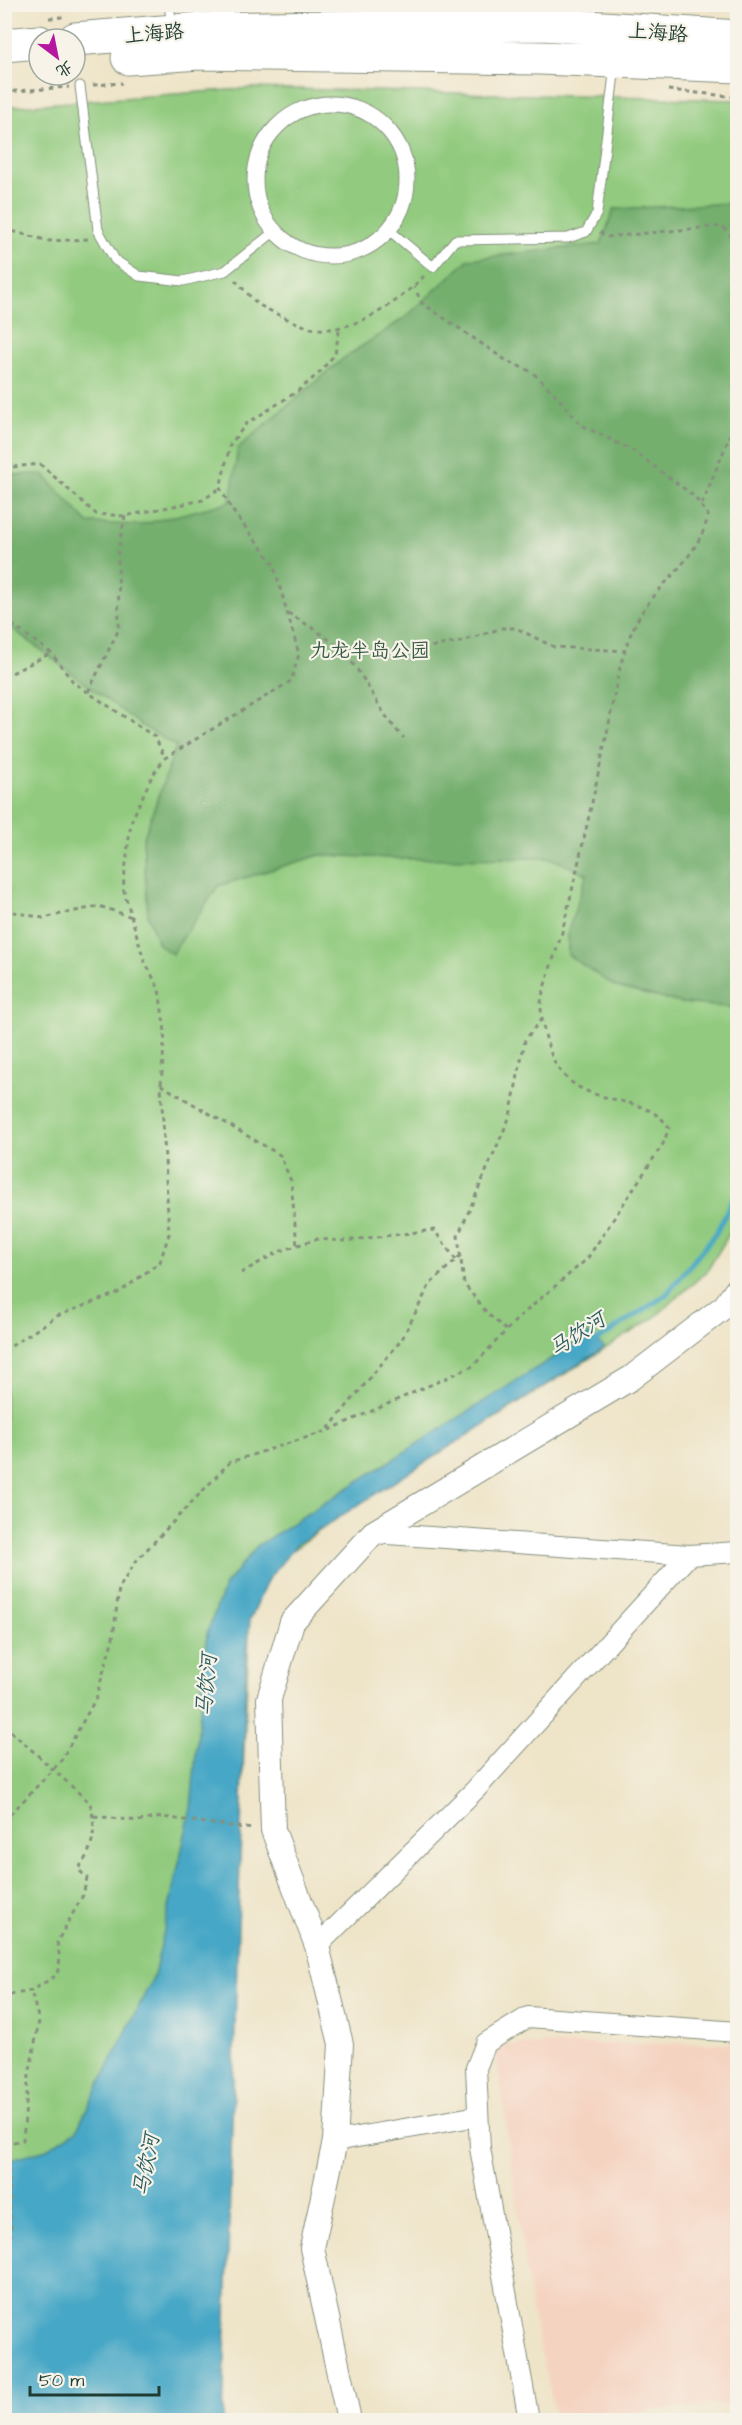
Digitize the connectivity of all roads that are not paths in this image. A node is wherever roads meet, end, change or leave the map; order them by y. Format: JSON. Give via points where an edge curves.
{"nodes":[{"id":1,"x":171,"y":18,"type":"edge"},
{"id":2,"x":87,"y":36,"type":"edge"},
{"id":3,"x":738,"y":37,"type":"edge"},
{"id":4,"x":27,"y":43,"type":"edge"},
{"id":5,"x":4,"y":45,"type":"edge"},
{"id":6,"x":615,"y":61,"type":"junction"},
{"id":7,"x":27,"y":65,"type":"edge"},
{"id":8,"x":4,"y":66,"type":"edge"},
{"id":9,"x":738,"y":66,"type":"edge"},
{"id":10,"x":87,"y":72,"type":"edge"},
{"id":11,"x":79,"y":87,"type":"edge"},
{"id":12,"x":389,"y":230,"type":"junction"},
{"id":13,"x":275,"y":231,"type":"junction"},
{"id":14,"x":738,"y":1288,"type":"edge"},
{"id":15,"x":373,"y":1533,"type":"junction"},
{"id":16,"x":738,"y":1552,"type":"edge"},
{"id":17,"x":689,"y":1555,"type":"junction"},
{"id":18,"x":317,"y":1946,"type":"junction"},
{"id":19,"x":738,"y":2032,"type":"edge"},
{"id":20,"x":478,"y":2116,"type":"junction"},
{"id":21,"x":335,"y":2141,"type":"junction"},
{"id":22,"x":349,"y":2421,"type":"edge"},
{"id":23,"x":529,"y":2421,"type":"edge"}],
"edges":[{"from":1,"to":2,"type":"highway","name":"上海路"},
{"from":1,"to":3,"type":"highway","name":"上海路","via":[[543,24]]},
{"from":4,"to":5,"type":"highway"},
{"from":6,"to":9,"type":"highway","name":"上海路"},
{"from":6,"to":10,"type":"highway","name":"上海路","via":[[199,52]]},
{"from":6,"to":12,"type":"lane","via":[[597,213],[586,232],[568,238],[455,240],[433,267]]},
{"from":7,"to":8,"type":"highway"},
{"from":11,"to":13,"type":"lane","via":[[98,230],[115,260],[139,276],[183,281],[225,271]]},
{"from":12,"to":13,"type":"street","via":[[354,253],[330,257],[307,253],[285,242]]},
{"from":12,"to":13,"type":"street","via":[[404,204],[408,180],[403,154],[390,131],[370,114],[345,105],[319,105],[294,114],[273,130],[260,153],[255,179],[258,203]]},
{"from":14,"to":15,"type":"street","via":[[724,1306],[631,1378]]},
{"from":15,"to":17,"type":"street"},
{"from":15,"to":18,"type":"street","via":[[292,1622],[269,1699],[273,1830]]},
{"from":16,"to":17,"type":"street"},
{"from":17,"to":18,"type":"street","via":[[475,1790]]},
{"from":18,"to":21,"type":"street","via":[[341,2044]]},
{"from":19,"to":20,"type":"street","via":[[528,2017],[486,2043],[476,2068]]},
{"from":20,"to":21,"type":"street"},
{"from":20,"to":23,"type":"street","via":[[480,2148]]},
{"from":21,"to":22,"type":"street","via":[[312,2248]]}]}
